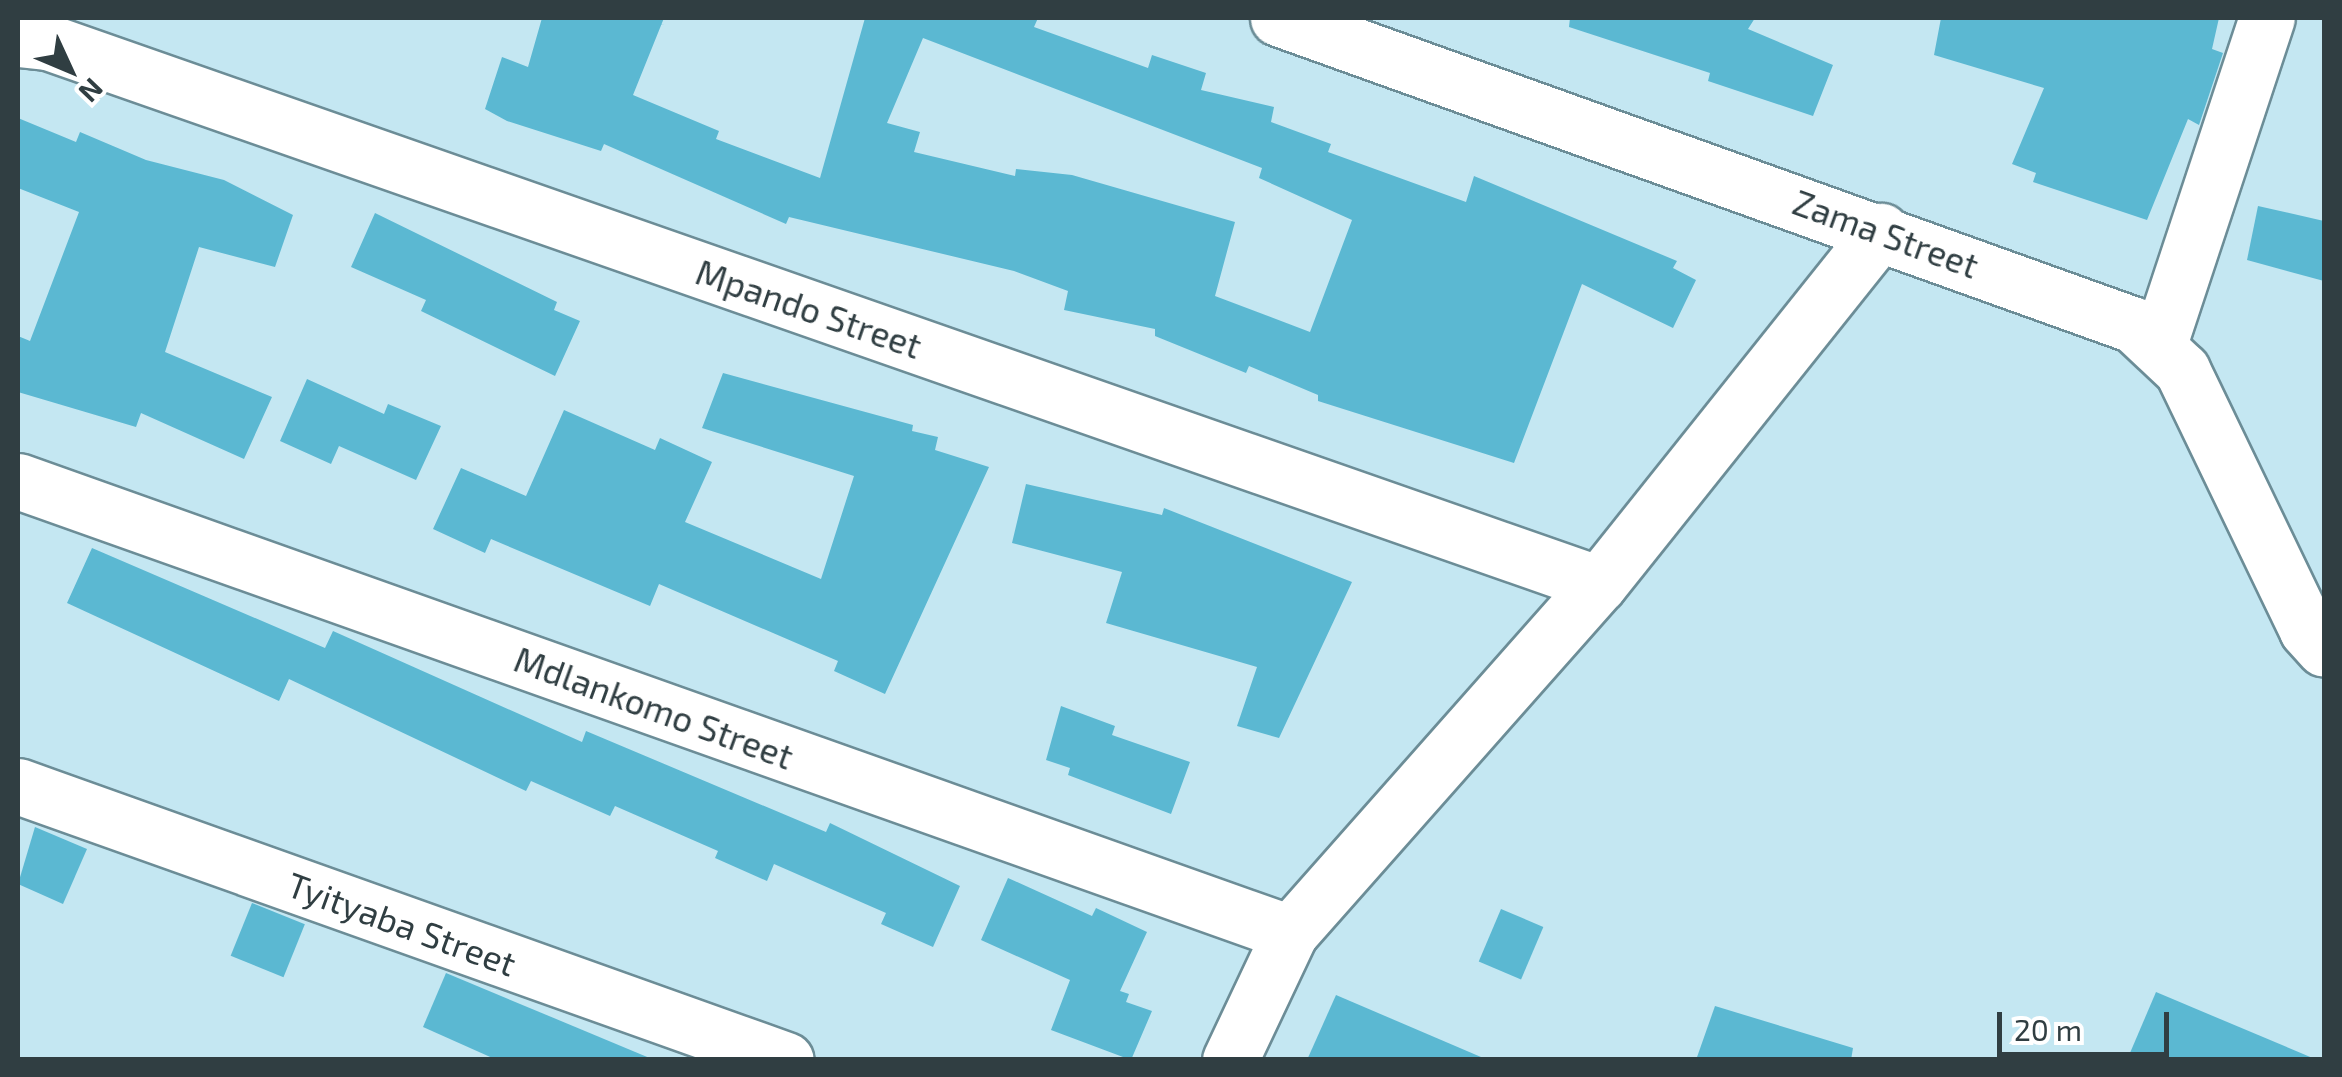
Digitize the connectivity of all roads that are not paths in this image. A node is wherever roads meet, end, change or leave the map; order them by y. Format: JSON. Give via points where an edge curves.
{"nodes":[{"id":1,"x":1278,"y":18,"type":"edge"},
{"id":2,"x":2267,"y":18,"type":"edge"},
{"id":3,"x":18,"y":39,"type":"edge"},
{"id":4,"x":1881,"y":230,"type":"junction"},
{"id":5,"x":2160,"y":344,"type":"junction"},
{"id":6,"x":18,"y":481,"type":"edge"},
{"id":7,"x":1600,"y":584,"type":"junction"},
{"id":8,"x":2324,"y":649,"type":"edge"},
{"id":9,"x":18,"y":786,"type":"edge"},
{"id":10,"x":1290,"y":933,"type":"junction"},
{"id":11,"x":786,"y":1060,"type":"edge"},
{"id":12,"x":1230,"y":1060,"type":"edge"}],
"edges":[{"from":1,"to":4,"type":"street","name":"Zama Street"},
{"from":2,"to":5,"type":"street"},
{"from":3,"to":7,"type":"street","name":"Mpando Street","via":[[48,42]]},
{"from":4,"to":5,"type":"street","name":"Zama Street","via":[[2134,325]]},
{"from":4,"to":7,"type":"street"},
{"from":5,"to":8,"type":"street","name":"Zama Street","via":[[2182,370],[2308,630]]},
{"from":6,"to":10,"type":"street","name":"Mdlankomo Street"},
{"from":7,"to":10,"type":"street"},
{"from":9,"to":11,"type":"street","name":"Tyityaba Street"},
{"from":10,"to":12,"type":"street"}]}
